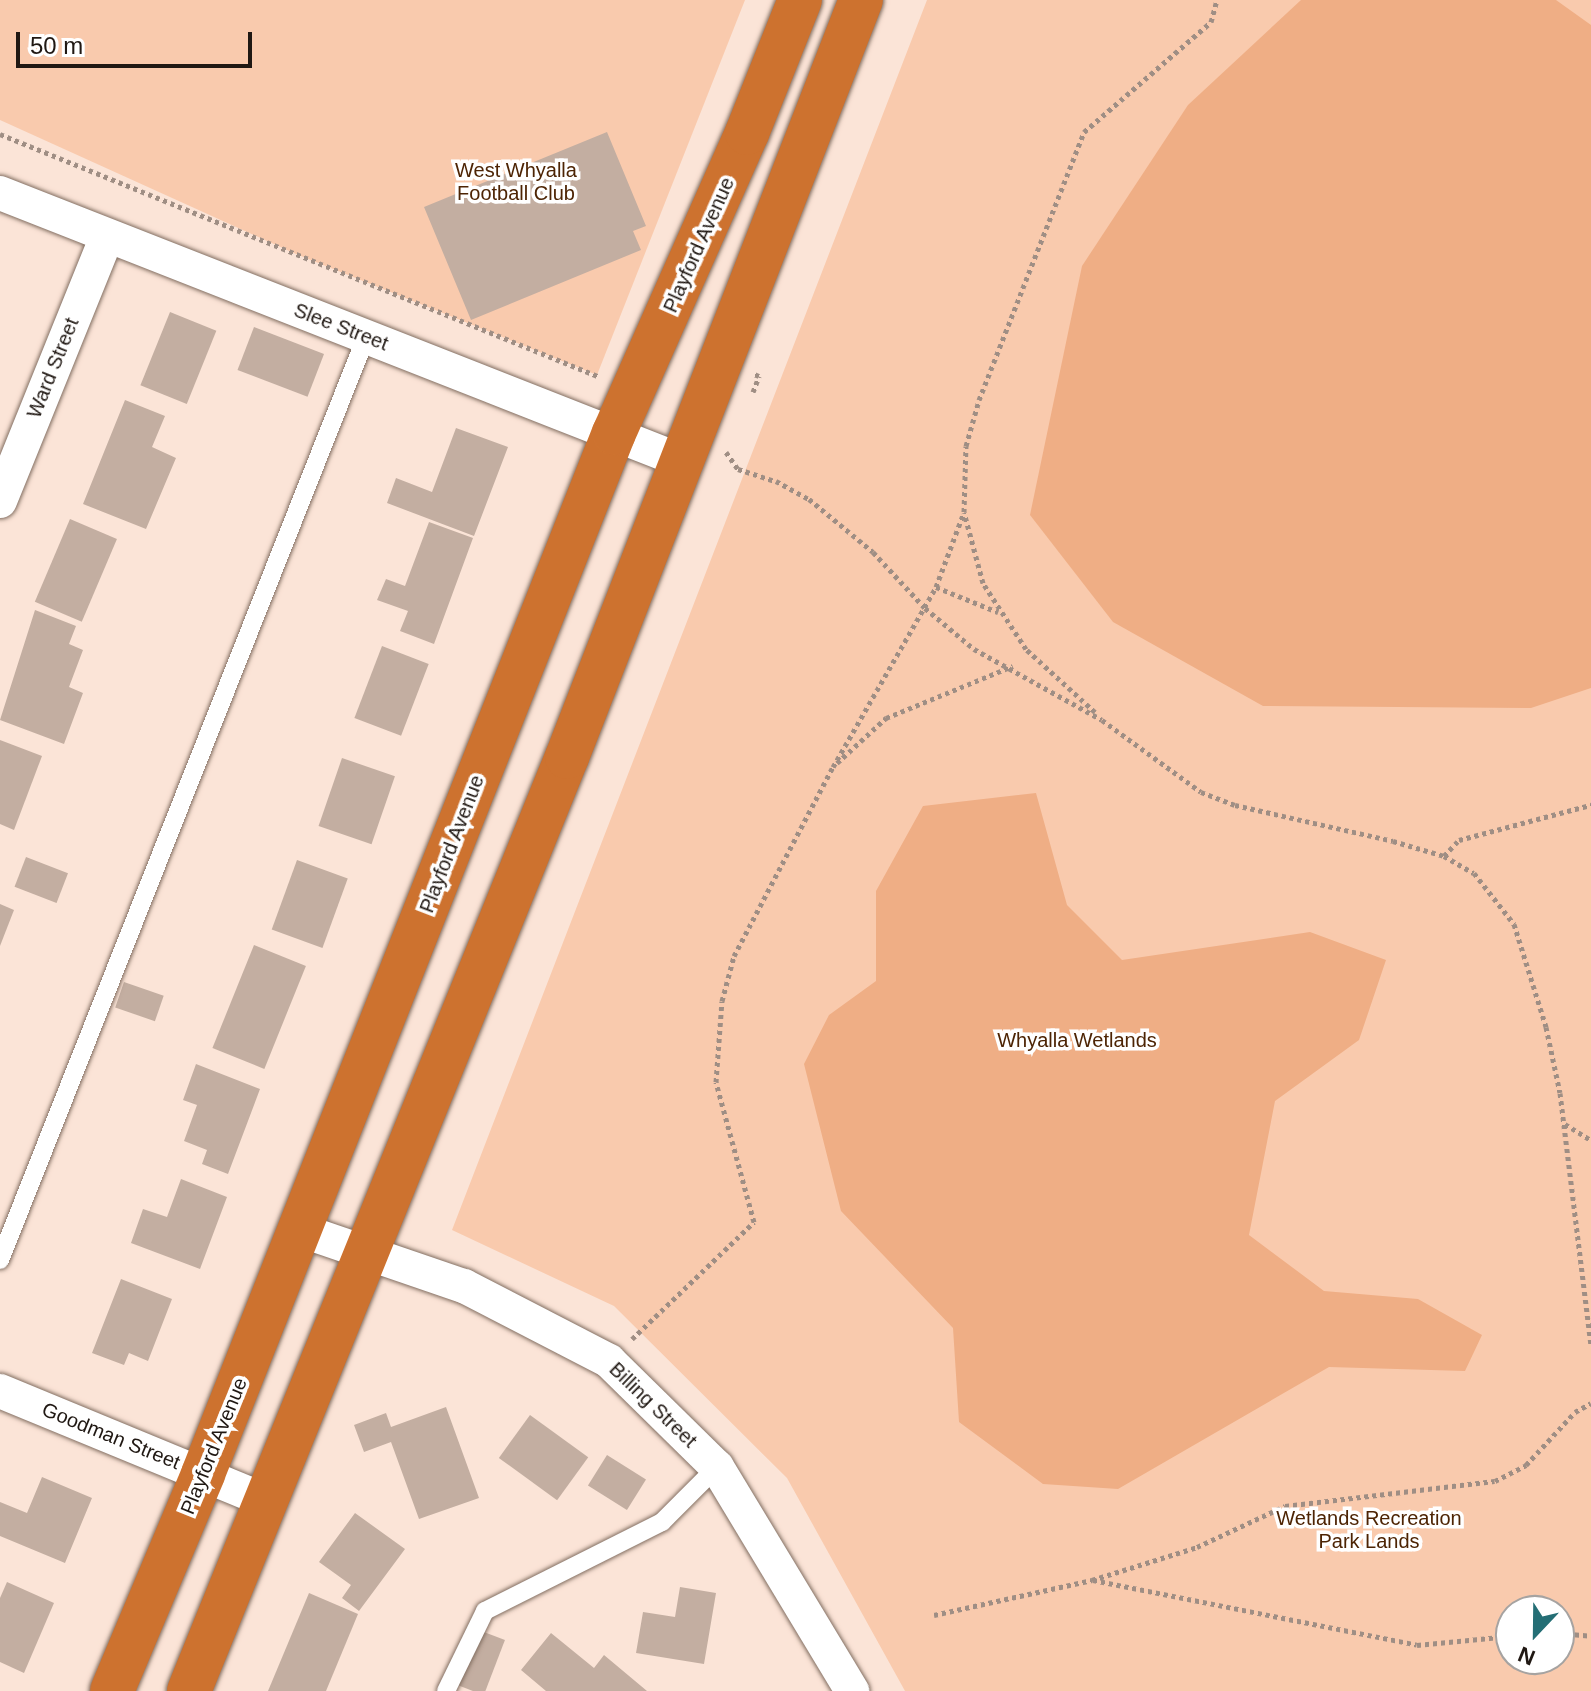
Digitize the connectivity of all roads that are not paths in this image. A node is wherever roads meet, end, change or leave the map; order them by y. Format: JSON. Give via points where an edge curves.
{"nodes":[{"id":1,"x":800,"y":0,"type":"edge"},
{"id":2,"x":861,"y":0,"type":"edge"},
{"id":3,"x":0,"y":193,"type":"edge"},
{"id":4,"x":107,"y":236,"type":"junction"},
{"id":5,"x":366,"y":337,"type":"junction"},
{"id":6,"x":614,"y":433,"type":"junction"},
{"id":7,"x":682,"y":461,"type":"junction"},
{"id":8,"x":0,"y":501,"type":"edge"},
{"id":9,"x":300,"y":1230,"type":"junction"},
{"id":10,"x":370,"y":1252,"type":"junction"},
{"id":11,"x":0,"y":1260,"type":"edge"},
{"id":12,"x":0,"y":1391,"type":"edge"},
{"id":13,"x":717,"y":1467,"type":"junction"},
{"id":14,"x":203,"y":1474,"type":"junction"},
{"id":15,"x":267,"y":1501,"type":"junction"},
{"id":16,"x":112,"y":1691,"type":"edge"},
{"id":17,"x":189,"y":1691,"type":"edge"},
{"id":18,"x":446,"y":1691,"type":"edge"},
{"id":19,"x":851,"y":1691,"type":"edge"}],
"edges":[{"from":1,"to":6,"type":"highway","name":"Playford Avenue"},
{"from":2,"to":7,"type":"highway"},
{"from":3,"to":4,"type":"street","name":"Slee Street"},
{"from":4,"to":5,"type":"street","name":"Slee Street"},
{"from":4,"to":8,"type":"street","name":"Ward Street"},
{"from":5,"to":6,"type":"street","name":"Slee Street"},
{"from":5,"to":11,"type":"lane"},
{"from":6,"to":7,"type":"street","name":"Slee Street"},
{"from":6,"to":9,"type":"highway","name":"Playford Avenue"},
{"from":7,"to":10,"type":"highway"},
{"from":9,"to":10,"type":"street","name":"Billing Street"},
{"from":9,"to":14,"type":"highway","name":"Playford Avenue"},
{"from":10,"to":13,"type":"street","name":"Billing Street","via":[[464,1286],[609,1361]]},
{"from":10,"to":15,"type":"highway"},
{"from":12,"to":14,"type":"street","name":"Goodman Street"},
{"from":13,"to":18,"type":"lane","via":[[662,1522],[485,1611]]},
{"from":13,"to":19,"type":"street","name":"Billing Street"},
{"from":14,"to":15,"type":"street","name":"Goodman Street"},
{"from":14,"to":16,"type":"highway","name":"Playford Avenue"},
{"from":15,"to":17,"type":"highway"}]}
